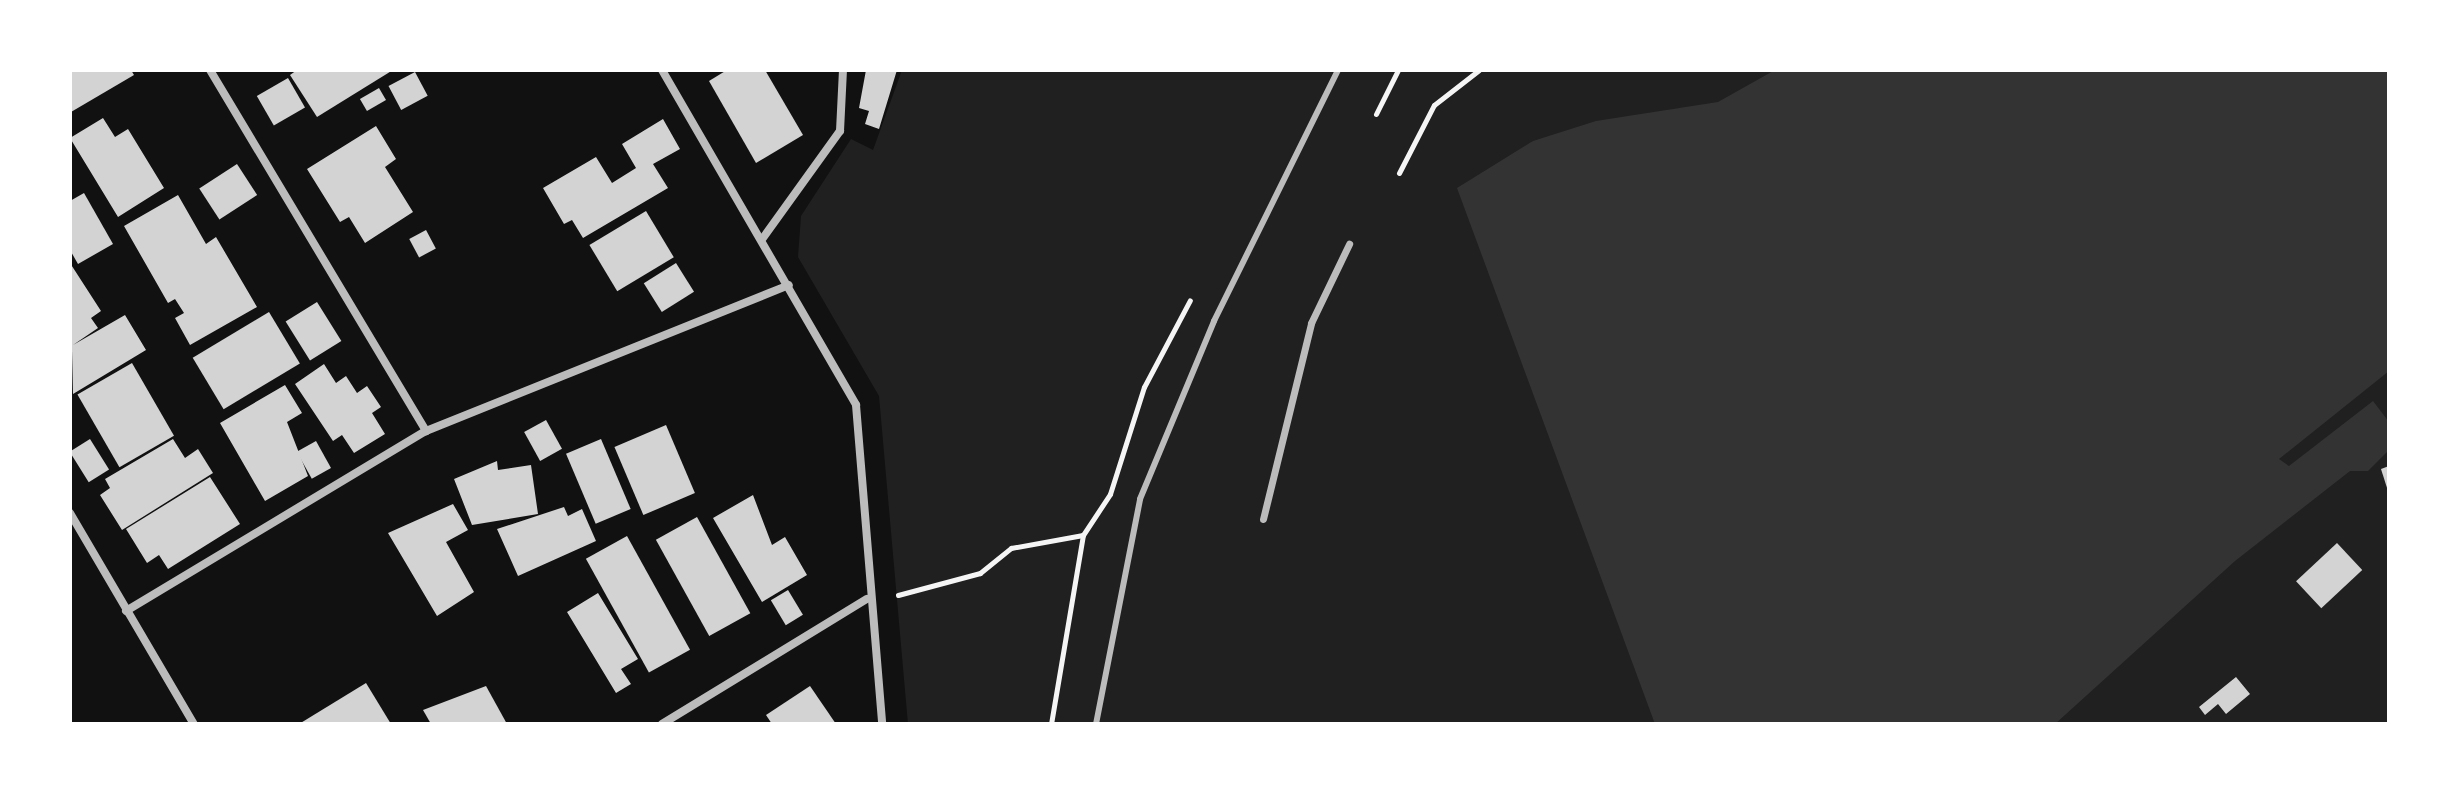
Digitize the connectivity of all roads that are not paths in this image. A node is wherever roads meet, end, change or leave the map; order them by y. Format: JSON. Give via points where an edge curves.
{"nodes":[{"id":1,"x":210,"y":70,"type":"edge"},
{"id":2,"x":662,"y":70,"type":"edge"},
{"id":3,"x":843,"y":70,"type":"edge"},
{"id":4,"x":1338,"y":70,"type":"edge"},
{"id":5,"x":763,"y":238,"type":"junction"},
{"id":6,"x":1349,"y":244,"type":"dead end"},
{"id":7,"x":789,"y":285,"type":"junction"},
{"id":8,"x":426,"y":431,"type":"junction"},
{"id":9,"x":70,"y":513,"type":"edge"},
{"id":10,"x":1263,"y":519,"type":"dead end"},
{"id":11,"x":867,"y":599,"type":"junction"},
{"id":12,"x":126,"y":611,"type":"junction"},
{"id":13,"x":194,"y":724,"type":"edge"},
{"id":14,"x":662,"y":724,"type":"edge"},
{"id":15,"x":882,"y":724,"type":"edge"},
{"id":16,"x":1096,"y":724,"type":"edge"}],
"edges":[{"from":1,"to":8,"type":"street"},
{"from":2,"to":5,"type":"street"},
{"from":3,"to":5,"type":"street","via":[[840,131]]},
{"from":4,"to":16,"type":"lane","via":[[1214,321],[1140,499]]},
{"from":5,"to":7,"type":"street"},
{"from":6,"to":10,"type":"street","via":[[1311,323]]},
{"from":7,"to":8,"type":"street"},
{"from":7,"to":11,"type":"street","via":[[856,405]]},
{"from":8,"to":12,"type":"street"},
{"from":9,"to":12,"type":"street"},
{"from":11,"to":14,"type":"street"},
{"from":11,"to":15,"type":"street"},
{"from":12,"to":13,"type":"street"}]}
